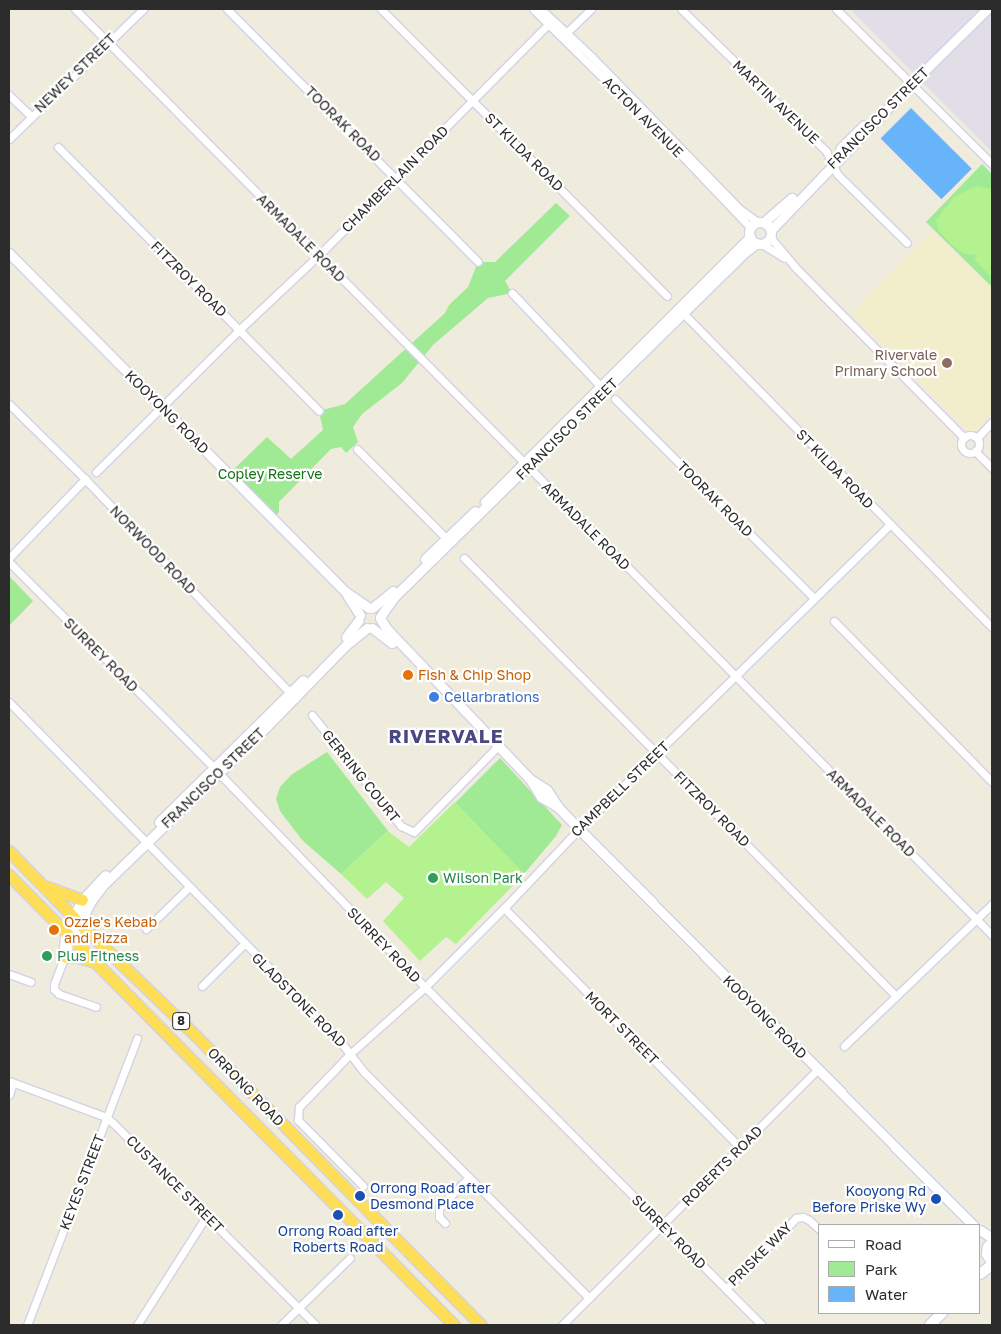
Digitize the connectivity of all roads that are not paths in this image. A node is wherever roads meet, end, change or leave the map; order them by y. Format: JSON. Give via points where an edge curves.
{"nodes":[{"id":1,"x":74,"y":9,"type":"edge"},
{"id":2,"x":143,"y":9,"type":"edge"},
{"id":3,"x":227,"y":9,"type":"edge"},
{"id":4,"x":381,"y":9,"type":"edge"},
{"id":5,"x":533,"y":9,"type":"edge"},
{"id":6,"x":541,"y":9,"type":"edge"},
{"id":7,"x":591,"y":9,"type":"edge"},
{"id":8,"x":681,"y":9,"type":"edge"},
{"id":9,"x":836,"y":9,"type":"edge"},
{"id":10,"x":980,"y":9,"type":"edge"},
{"id":11,"x":988,"y":9,"type":"edge"},
{"id":12,"x":548,"y":24,"type":"junction"},
{"id":13,"x":565,"y":34,"type":"junction"},
{"id":14,"x":107,"y":42,"type":"junction"},
{"id":15,"x":909,"y":82,"type":"junction"},
{"id":16,"x":9,"y":95,"type":"edge"},
{"id":17,"x":473,"y":101,"type":"junction"},
{"id":18,"x":30,"y":116,"type":"junction"},
{"id":19,"x":9,"y":139,"type":"edge"},
{"id":20,"x":58,"y":147,"type":"dead end"},
{"id":21,"x":831,"y":162,"type":"junction"},
{"id":22,"x":992,"y":164,"type":"edge"},
{"id":23,"x":396,"y":178,"type":"junction"},
{"id":24,"x":750,"y":227,"type":"junction"},
{"id":25,"x":766,"y":228,"type":"junction"},
{"id":26,"x":750,"y":237,"type":"junction"},
{"id":27,"x":907,"y":243,"type":"dead end"},
{"id":28,"x":760,"y":244,"type":"junction"},
{"id":29,"x":9,"y":253,"type":"edge"},
{"id":30,"x":319,"y":255,"type":"junction"},
{"id":31,"x":478,"y":262,"type":"dead end"},
{"id":32,"x":794,"y":266,"type":"junction"},
{"id":33,"x":512,"y":293,"type":"dead end"},
{"id":34,"x":667,"y":296,"type":"dead end"},
{"id":35,"x":681,"y":312,"type":"junction"},
{"id":36,"x":239,"y":330,"type":"junction"},
{"id":37,"x":602,"y":389,"type":"junction"},
{"id":38,"x":615,"y":399,"type":"dead end"},
{"id":39,"x":9,"y":404,"type":"edge"},
{"id":40,"x":161,"y":406,"type":"junction"},
{"id":41,"x":320,"y":411,"type":"dead end"},
{"id":42,"x":992,"y":422,"type":"edge"},
{"id":43,"x":964,"y":438,"type":"junction"},
{"id":44,"x":977,"y":438,"type":"junction"},
{"id":45,"x":357,"y":449,"type":"dead end"},
{"id":46,"x":975,"y":451,"type":"junction"},
{"id":47,"x":525,"y":465,"type":"junction"},
{"id":48,"x":992,"y":468,"type":"edge"},
{"id":49,"x":96,"y":472,"type":"dead end"},
{"id":50,"x":85,"y":479,"type":"junction"},
{"id":51,"x":889,"y":525,"type":"junction"},
{"id":52,"x":449,"y":541,"type":"junction"},
{"id":53,"x":464,"y":558,"type":"dead end"},
{"id":54,"x":9,"y":560,"type":"edge"},
{"id":55,"x":346,"y":592,"type":"junction"},
{"id":56,"x":814,"y":598,"type":"junction"},
{"id":57,"x":371,"y":608,"type":"junction"},
{"id":58,"x":360,"y":617,"type":"junction"},
{"id":59,"x":380,"y":617,"type":"junction"},
{"id":60,"x":834,"y":621,"type":"dead end"},
{"id":61,"x":992,"y":626,"type":"edge"},
{"id":62,"x":369,"y":628,"type":"junction"},
{"id":63,"x":734,"y":676,"type":"junction"},
{"id":64,"x":292,"y":696,"type":"junction"},
{"id":65,"x":9,"y":702,"type":"edge"},
{"id":66,"x":312,"y":715,"type":"dead end"},
{"id":67,"x":498,"y":746,"type":"junction"},
{"id":68,"x":657,"y":754,"type":"junction"},
{"id":69,"x":216,"y":771,"type":"junction"},
{"id":70,"x":992,"y":782,"type":"edge"},
{"id":71,"x":579,"y":829,"type":"junction"},
{"id":72,"x":144,"y":840,"type":"junction"},
{"id":73,"x":9,"y":851,"type":"edge"},
{"id":74,"x":9,"y":875,"type":"edge"},
{"id":75,"x":41,"y":884,"type":"junction"},
{"id":76,"x":188,"y":887,"type":"junction"},
{"id":77,"x":82,"y":900,"type":"junction"},
{"id":78,"x":992,"y":904,"type":"edge"},
{"id":79,"x":504,"y":908,"type":"junction"},
{"id":80,"x":76,"y":920,"type":"junction"},
{"id":81,"x":977,"y":920,"type":"junction"},
{"id":82,"x":146,"y":929,"type":"dead end"},
{"id":83,"x":69,"y":934,"type":"junction"},
{"id":84,"x":992,"y":935,"type":"edge"},
{"id":85,"x":244,"y":944,"type":"junction"},
{"id":86,"x":63,"y":960,"type":"junction"},
{"id":87,"x":97,"y":963,"type":"junction"},
{"id":88,"x":9,"y":974,"type":"edge"},
{"id":89,"x":30,"y":982,"type":"dead end"},
{"id":90,"x":202,"y":986,"type":"dead end"},
{"id":91,"x":425,"y":986,"type":"junction"},
{"id":92,"x":896,"y":996,"type":"junction"},
{"id":93,"x":96,"y":1007,"type":"dead end"},
{"id":94,"x":137,"y":1038,"type":"dead end"},
{"id":95,"x":844,"y":1046,"type":"dead end"},
{"id":96,"x":351,"y":1053,"type":"junction"},
{"id":97,"x":817,"y":1070,"type":"junction"},
{"id":98,"x":11,"y":1082,"type":"edge"},
{"id":99,"x":9,"y":1096,"type":"edge"},
{"id":100,"x":106,"y":1118,"type":"junction"},
{"id":101,"x":741,"y":1148,"type":"junction"},
{"id":102,"x":469,"y":1177,"type":"junction"},
{"id":103,"x":363,"y":1186,"type":"dead end"},
{"id":104,"x":207,"y":1214,"type":"junction"},
{"id":105,"x":445,"y":1223,"type":"dead end"},
{"id":106,"x":972,"y":1224,"type":"edge"},
{"id":107,"x":662,"y":1225,"type":"junction"},
{"id":108,"x":818,"y":1228,"type":"edge"},
{"id":109,"x":981,"y":1232,"type":"edge"},
{"id":110,"x":981,"y":1237,"type":"edge"},
{"id":111,"x":991,"y":1252,"type":"edge"},
{"id":112,"x":350,"y":1258,"type":"dead end"},
{"id":113,"x":981,"y":1266,"type":"edge"},
{"id":114,"x":981,"y":1272,"type":"edge"},
{"id":115,"x":726,"y":1289,"type":"junction"},
{"id":116,"x":589,"y":1298,"type":"junction"},
{"id":117,"x":299,"y":1308,"type":"junction"},
{"id":118,"x":934,"y":1314,"type":"edge"},
{"id":119,"x":941,"y":1314,"type":"edge"},
{"id":120,"x":759,"y":1324,"type":"edge"},
{"id":121,"x":27,"y":1325,"type":"edge"},
{"id":122,"x":137,"y":1325,"type":"edge"},
{"id":123,"x":281,"y":1325,"type":"edge"},
{"id":124,"x":316,"y":1325,"type":"edge"},
{"id":125,"x":454,"y":1325,"type":"edge"},
{"id":126,"x":481,"y":1325,"type":"edge"},
{"id":127,"x":562,"y":1325,"type":"edge"},
{"id":128,"x":923,"y":1325,"type":"edge"},
{"id":129,"x":930,"y":1325,"type":"edge"}],
"edges":[{"from":1,"to":14,"type":"street","name":"ARMADALE ROAD"},
{"from":2,"to":14,"type":"street","name":"NEWEY STREET"},
{"from":3,"to":23,"type":"street","name":"TOORAK ROAD"},
{"from":4,"to":17,"type":"street","name":"ST KILDA ROAD"},
{"from":5,"to":12,"type":"street","name":"ACTON AVENUE"},
{"from":6,"to":13,"type":"street","name":"ACTON AVENUE"},
{"from":7,"to":13,"type":"street"},
{"from":8,"to":21,"type":"street","name":"MARTIN AVENUE","via":[[826,151]]},
{"from":9,"to":15,"type":"street"},
{"from":10,"to":15,"type":"street","name":"FRANCISCO STREET"},
{"from":11,"to":15,"type":"street","name":"FRANCISCO STREET"},
{"from":12,"to":13,"type":"street","name":"ACTON AVENUE"},
{"from":12,"to":17,"type":"street","name":"CHAMBERLAIN ROAD"},
{"from":13,"to":24,"type":"street","name":"ACTON AVENUE"},
{"from":13,"to":25,"type":"street","name":"ACTON AVENUE","via":[[741,210]]},
{"from":14,"to":18,"type":"street","name":"NEWEY STREET"},
{"from":14,"to":30,"type":"street","name":"ARMADALE ROAD"},
{"from":15,"to":21,"type":"street","name":"FRANCISCO STREET"},
{"from":15,"to":22,"type":"street"},
{"from":16,"to":18,"type":"street"},
{"from":17,"to":23,"type":"street","name":"CHAMBERLAIN ROAD"},
{"from":17,"to":34,"type":"street","name":"ST KILDA ROAD"},
{"from":18,"to":19,"type":"street","name":"NEWEY STREET"},
{"from":20,"to":36,"type":"street","name":"FITZROY ROAD"},
{"from":21,"to":25,"type":"street","name":"FRANCISCO STREET","via":[[788,202]]},
{"from":21,"to":27,"type":"street","name":"MARTIN AVENUE","via":[[837,174]]},
{"from":23,"to":30,"type":"street","name":"CHAMBERLAIN ROAD"},
{"from":23,"to":31,"type":"street","name":"TOORAK ROAD"},
{"from":24,"to":25,"type":"street"},
{"from":24,"to":26,"type":"street"},
{"from":25,"to":28,"type":"street","name":"FRANCISCO STREET"},
{"from":25,"to":32,"type":"street","name":"ACTON AVENUE"},
{"from":26,"to":28,"type":"street"},
{"from":26,"to":35,"type":"street","name":"FRANCISCO STREET"},
{"from":28,"to":32,"type":"street","name":"ACTON AVENUE"},
{"from":28,"to":35,"type":"street","name":"FRANCISCO STREET","via":[[744,253]]},
{"from":29,"to":40,"type":"street","name":"KOOYONG ROAD"},
{"from":30,"to":36,"type":"street","name":"CHAMBERLAIN ROAD"},
{"from":30,"to":47,"type":"street","name":"ARMADALE ROAD"},
{"from":32,"to":43,"type":"street","name":"ACTON AVENUE"},
{"from":33,"to":37,"type":"street"},
{"from":35,"to":37,"type":"street","name":"FRANCISCO STREET"},
{"from":35,"to":51,"type":"street","name":"ST KILDA ROAD"},
{"from":36,"to":40,"type":"street","name":"CHAMBERLAIN ROAD"},
{"from":36,"to":41,"type":"street","name":"FITZROY ROAD"},
{"from":37,"to":47,"type":"street","name":"FRANCISCO STREET"},
{"from":38,"to":56,"type":"street","name":"TOORAK ROAD"},
{"from":39,"to":50,"type":"street","name":"NORWOOD ROAD"},
{"from":40,"to":49,"type":"street","name":"CHAMBERLAIN ROAD"},
{"from":40,"to":55,"type":"street","name":"KOOYONG ROAD"},
{"from":42,"to":44,"type":"street"},
{"from":43,"to":44,"type":"street","via":[[972,435]]},
{"from":43,"to":46,"type":"street","via":[[964,450]]},
{"from":44,"to":46,"type":"street","via":[[979,442]]},
{"from":45,"to":52,"type":"street"},
{"from":46,"to":48,"type":"street"},
{"from":47,"to":52,"type":"street","name":"FRANCISCO STREET"},
{"from":47,"to":63,"type":"street","name":"ARMADALE ROAD"},
{"from":50,"to":54,"type":"street"},
{"from":50,"to":64,"type":"street","name":"NORWOOD ROAD"},
{"from":51,"to":56,"type":"street","name":"CAMPBELL STREET"},
{"from":51,"to":61,"type":"street","name":"ST KILDA ROAD"},
{"from":52,"to":57,"type":"street","name":"FRANCISCO STREET"},
{"from":52,"to":59,"type":"street","name":"FRANCISCO STREET","via":[[394,597]]},
{"from":53,"to":68,"type":"street","name":"FITZROY ROAD"},
{"from":54,"to":69,"type":"street","name":"SURREY ROAD"},
{"from":55,"to":57,"type":"street","name":"KOOYONG ROAD"},
{"from":55,"to":58,"type":"street","name":"KOOYONG ROAD"},
{"from":56,"to":63,"type":"street","name":"CAMPBELL STREET"},
{"from":57,"to":58,"type":"street","via":[[363,610]]},
{"from":57,"to":59,"type":"street"},
{"from":58,"to":62,"type":"street"},
{"from":58,"to":64,"type":"street","name":"FRANCISCO STREET","via":[[350,633]]},
{"from":59,"to":62,"type":"street","via":[[377,624]]},
{"from":59,"to":67,"type":"street","name":"KOOYONG ROAD","via":[[387,629]]},
{"from":60,"to":70,"type":"street"},
{"from":62,"to":64,"type":"street","name":"FRANCISCO STREET"},
{"from":62,"to":67,"type":"street","name":"KOOYONG ROAD","via":[[389,640],[488,741]]},
{"from":63,"to":68,"type":"street","name":"CAMPBELL STREET"},
{"from":63,"to":81,"type":"street","name":"ARMADALE ROAD"},
{"from":64,"to":69,"type":"street","name":"FRANCISCO STREET"},
{"from":65,"to":72,"type":"street","name":"GLADSTONE ROAD"},
{"from":66,"to":67,"type":"street","name":"GERRING COURT","via":[[401,826],[414,832]]},
{"from":67,"to":71,"type":"street","name":"KOOYONG ROAD","via":[[530,779],[547,790]]},
{"from":68,"to":71,"type":"street","name":"CAMPBELL STREET"},
{"from":68,"to":92,"type":"street","name":"FITZROY ROAD"},
{"from":69,"to":72,"type":"street","name":"FRANCISCO STREET"},
{"from":69,"to":91,"type":"street","name":"SURREY ROAD"},
{"from":71,"to":79,"type":"street","name":"CAMPBELL STREET"},
{"from":71,"to":97,"type":"street","name":"KOOYONG ROAD"},
{"from":72,"to":76,"type":"street","name":"GLADSTONE ROAD"},
{"from":72,"to":77,"type":"street","name":"FRANCISCO STREET"},
{"from":72,"to":80,"type":"street","name":"FRANCISCO STREET"},
{"from":73,"to":75,"type":"highway","name":"ORRONG ROAD","number":"8"},
{"from":74,"to":83,"type":"highway","name":"ORRONG ROAD","number":"8"},
{"from":75,"to":77,"type":"highway"},
{"from":75,"to":80,"type":"highway","name":"ORRONG ROAD","number":"8"},
{"from":76,"to":82,"type":"street"},
{"from":76,"to":85,"type":"street","name":"GLADSTONE ROAD"},
{"from":77,"to":80,"type":"street","name":"FRANCISCO STREET"},
{"from":78,"to":81,"type":"street"},
{"from":79,"to":91,"type":"street","name":"CAMPBELL STREET"},
{"from":79,"to":101,"type":"street","name":"MORT STREET"},
{"from":80,"to":83,"type":"street","name":"FRANCISCO STREET"},
{"from":80,"to":126,"type":"highway","name":"ORRONG ROAD","number":"8","via":[[195,1035]]},
{"from":81,"to":84,"type":"street","name":"ARMADALE ROAD"},
{"from":81,"to":92,"type":"street"},
{"from":83,"to":86,"type":"street"},
{"from":83,"to":87,"type":"highway","name":"ORRONG ROAD","number":"8"},
{"from":85,"to":90,"type":"street"},
{"from":85,"to":96,"type":"street","name":"GLADSTONE ROAD"},
{"from":86,"to":87,"type":"highway","via":[[74,956]]},
{"from":86,"to":93,"type":"street","via":[[54,984],[56,992]]},
{"from":87,"to":125,"type":"highway","name":"ORRONG ROAD","number":"8"},
{"from":88,"to":89,"type":"street"},
{"from":91,"to":96,"type":"street","name":"CAMPBELL STREET"},
{"from":91,"to":107,"type":"street","name":"SURREY ROAD"},
{"from":92,"to":95,"type":"street"},
{"from":94,"to":100,"type":"street","name":"KEYES STREET"},
{"from":96,"to":102,"type":"street","name":"GLADSTONE ROAD","via":[[364,1072]]},
{"from":96,"to":103,"type":"street","name":"CAMPBELL STREET","via":[[299,1107],[297,1114],[298,1120]]},
{"from":97,"to":101,"type":"street","name":"ROBERTS ROAD"},
{"from":97,"to":106,"type":"street","name":"KOOYONG ROAD"},
{"from":98,"to":99,"type":"street"},
{"from":98,"to":100,"type":"street","name":"CUSTANCE STREET"},
{"from":100,"to":104,"type":"street","name":"CUSTANCE STREET"},
{"from":100,"to":121,"type":"street","name":"KEYES STREET"},
{"from":101,"to":107,"type":"street","name":"ROBERTS ROAD"},
{"from":102,"to":105,"type":"street","via":[[439,1208],[439,1217]]},
{"from":102,"to":116,"type":"street","name":"GLADSTONE ROAD"},
{"from":104,"to":117,"type":"street","name":"CUSTANCE STREET"},
{"from":104,"to":122,"type":"street"},
{"from":107,"to":115,"type":"street","name":"SURREY ROAD"},
{"from":107,"to":116,"type":"street","name":"ROBERTS ROAD"},
{"from":108,"to":115,"type":"street","name":"PRISKE WAY","via":[[809,1220],[796,1218]]},
{"from":109,"to":111,"type":"street"},
{"from":110,"to":111,"type":"street"},
{"from":111,"to":113,"type":"main road"},
{"from":111,"to":114,"type":"main road"},
{"from":112,"to":117,"type":"street"},
{"from":115,"to":120,"type":"street","name":"SURREY ROAD"},
{"from":116,"to":127,"type":"street","name":"ROBERTS ROAD"},
{"from":117,"to":123,"type":"street"},
{"from":117,"to":124,"type":"street","name":"CUSTANCE STREET"},
{"from":118,"to":128,"type":"main road"},
{"from":119,"to":129,"type":"main road"}]}
